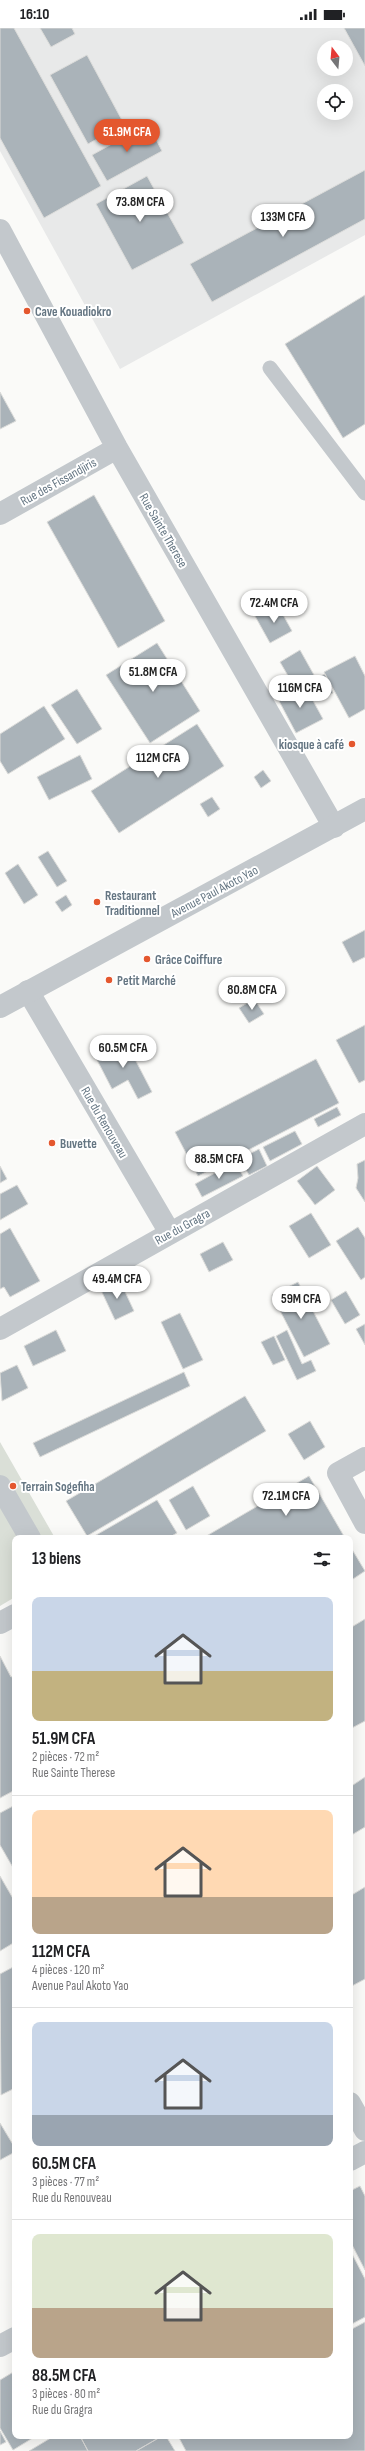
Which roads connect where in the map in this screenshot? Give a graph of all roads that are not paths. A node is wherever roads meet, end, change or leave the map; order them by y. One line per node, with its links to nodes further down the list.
1 (0, 230): 3 (street, Rue Sainte Therese)
2 (270, 368): 4 (lane)
3 (117, 448): 5 (street, Rue des Fissandjiris); 7 (street, Rue Sainte Therese)
4 (365, 493)
5 (0, 514)
6 (365, 809): 7 (street, Avenue Paul Akoto Yao)
7 (334, 826): 8 (street, Avenue Paul Akoto Yao)
8 (28, 991): 9 (street, Avenue Paul Akoto Yao); 11 (street, Rue du Renouveau)
9 (0, 1007)
10 (365, 1124): 11 (street, Rue du Gragra)
11 (170, 1233): 12 (street, Rue du Gragra)
12 (0, 1329)
13 (365, 1458): 15 (street)
14 (0, 1486): 16 (street)
15 (365, 1523)
16 (28, 1535)
17 (12, 1617): 18 (street)
18 (0, 1624)
19 (353, 2108): 20 (street)
20 (365, 2130)
21 (365, 2152): 22 (street)
22 (353, 2158)
23 (12, 2340): 24 (street)
24 (0, 2346)

